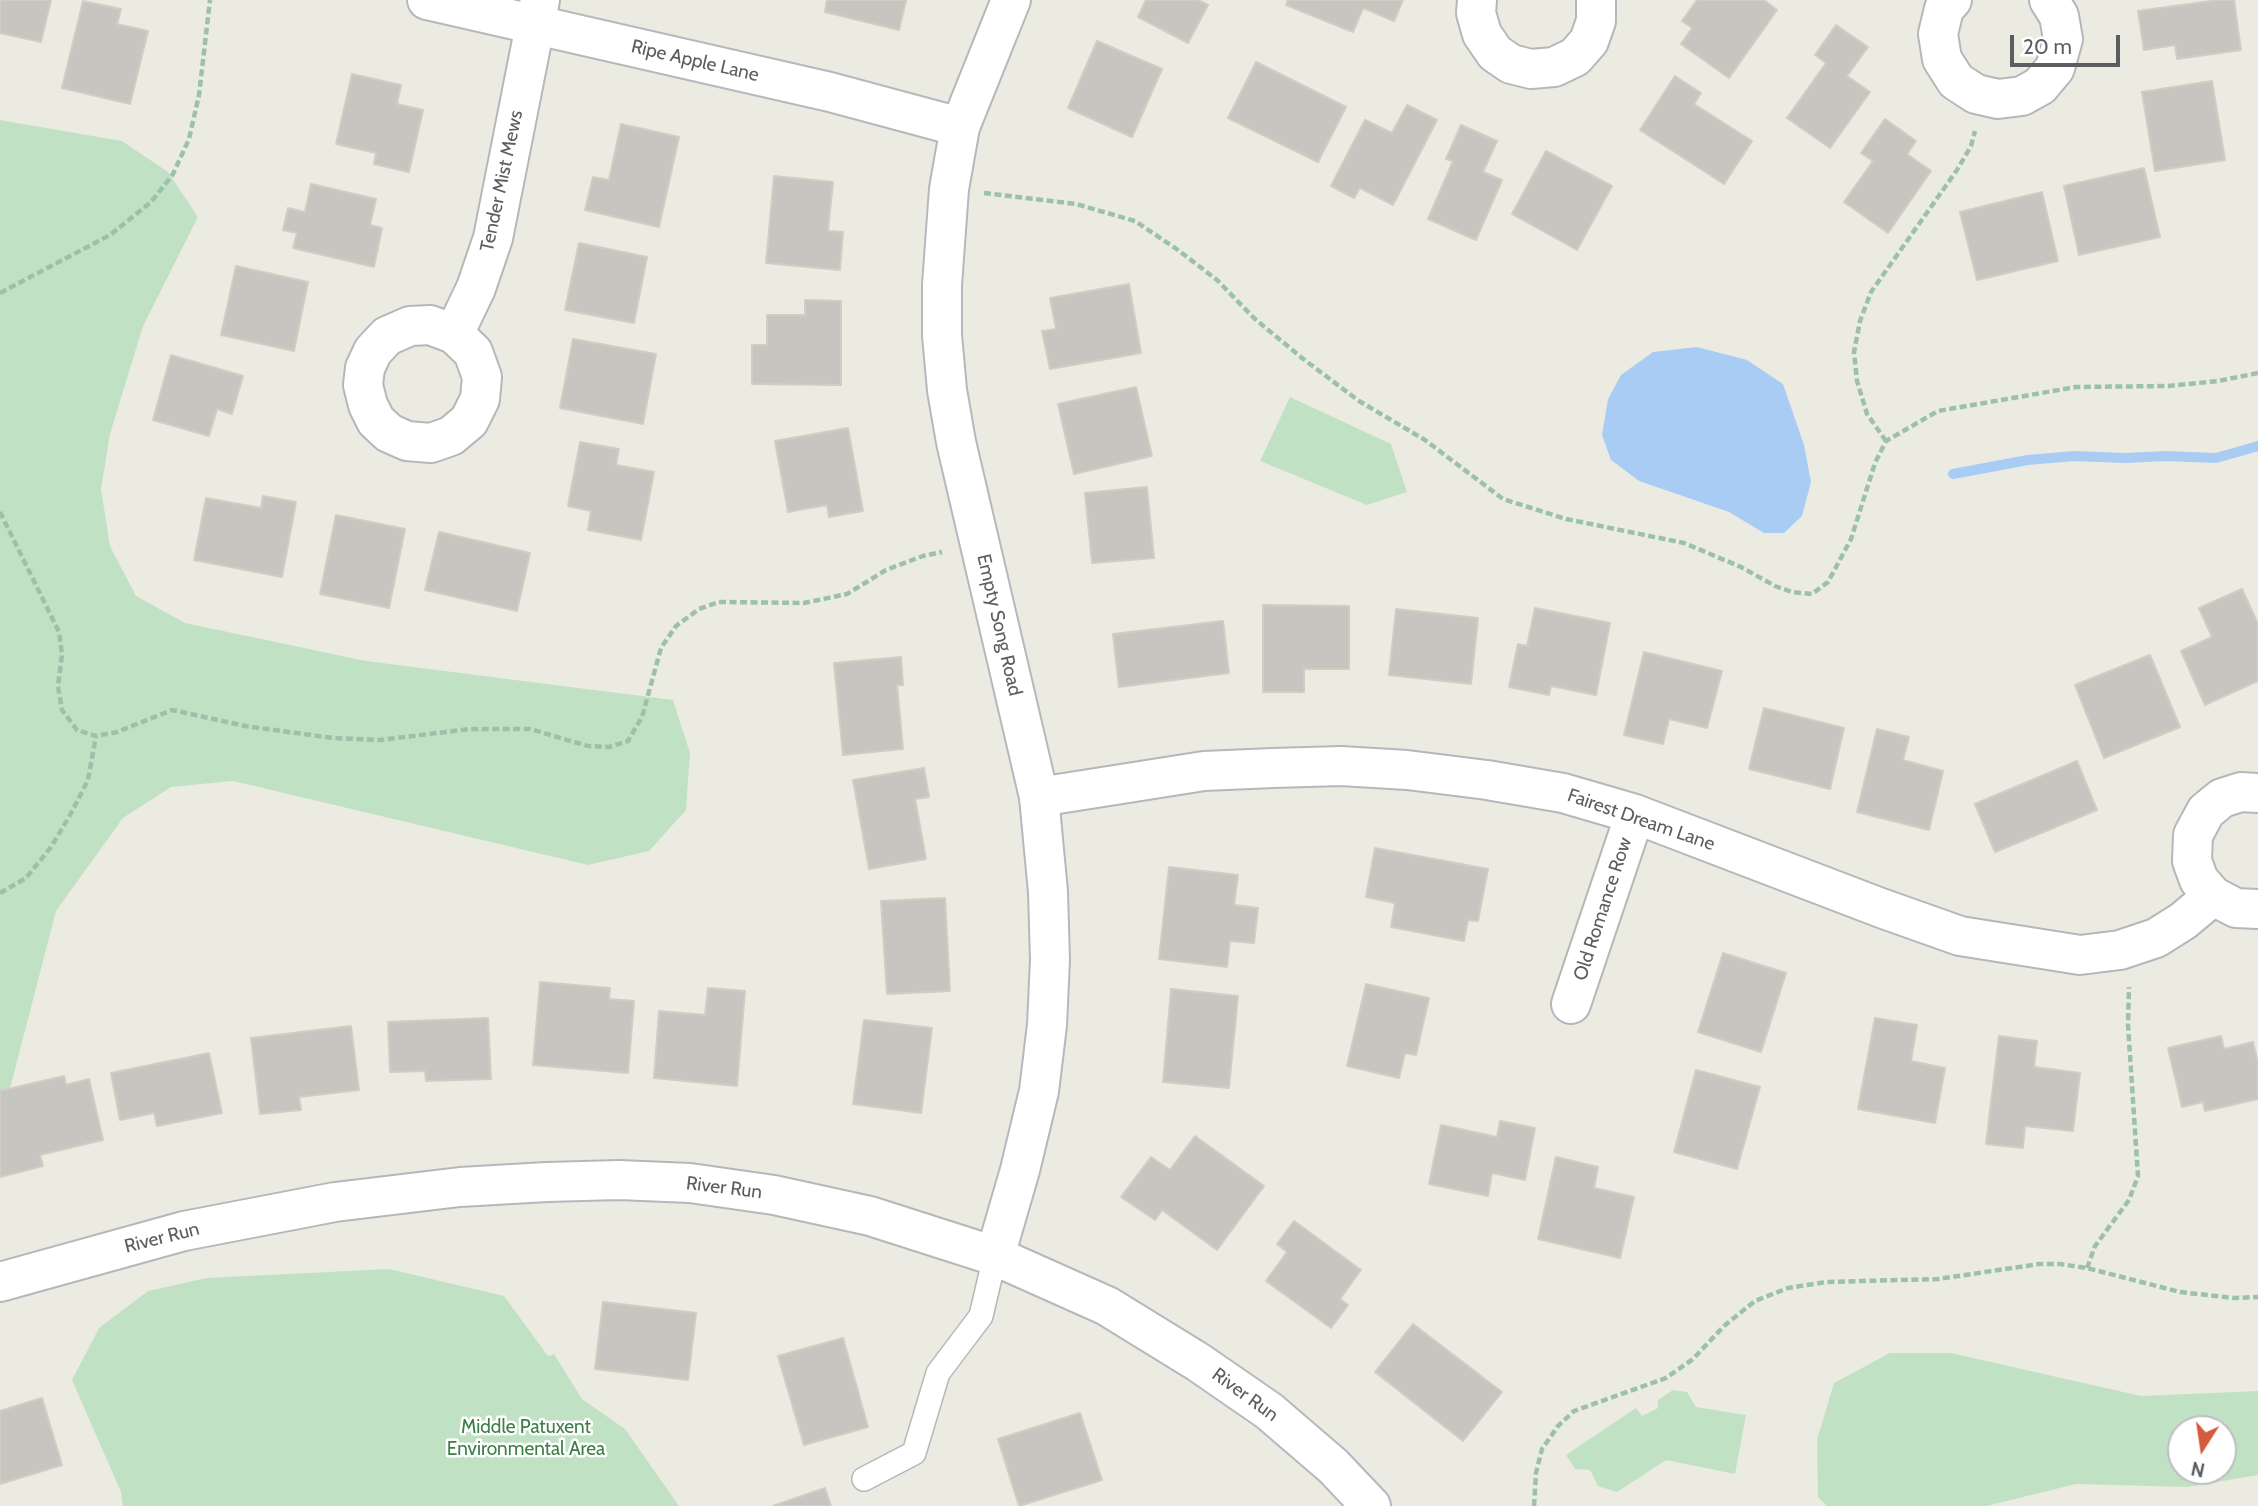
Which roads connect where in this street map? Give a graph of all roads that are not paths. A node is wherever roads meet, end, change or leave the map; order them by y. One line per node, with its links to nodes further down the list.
1 (427, 0): 7 (street, Ripe Apple Lane)
2 (1011, 0): 8 (street, Empty Song Road)
3 (1477, 0): 4 (street)
4 (1596, 0)
5 (1951, 0): 6 (street)
6 (2049, 0)
7 (537, 12): 8 (street, Ripe Apple Lane); 9 (street, Tender Mist Mews)
8 (960, 127): 11 (street, Empty Song Road)
9 (454, 334)
10 (2258, 793): 13 (street)
11 (1039, 797): 12 (street, Fairest Dream Lane); 16 (street, Empty Song Road)
12 (1635, 814): 13 (street, Fairest Dream Lane); 15 (street, Old Romance Row)
13 (2213, 896): 14 (street)
14 (2258, 909)
15 (1572, 1004)
16 (995, 1256): 17 (street, River Run); 18 (lane); 19 (street, River Run)
17 (0, 1282)
18 (864, 1479)
19 (1371, 1506)

